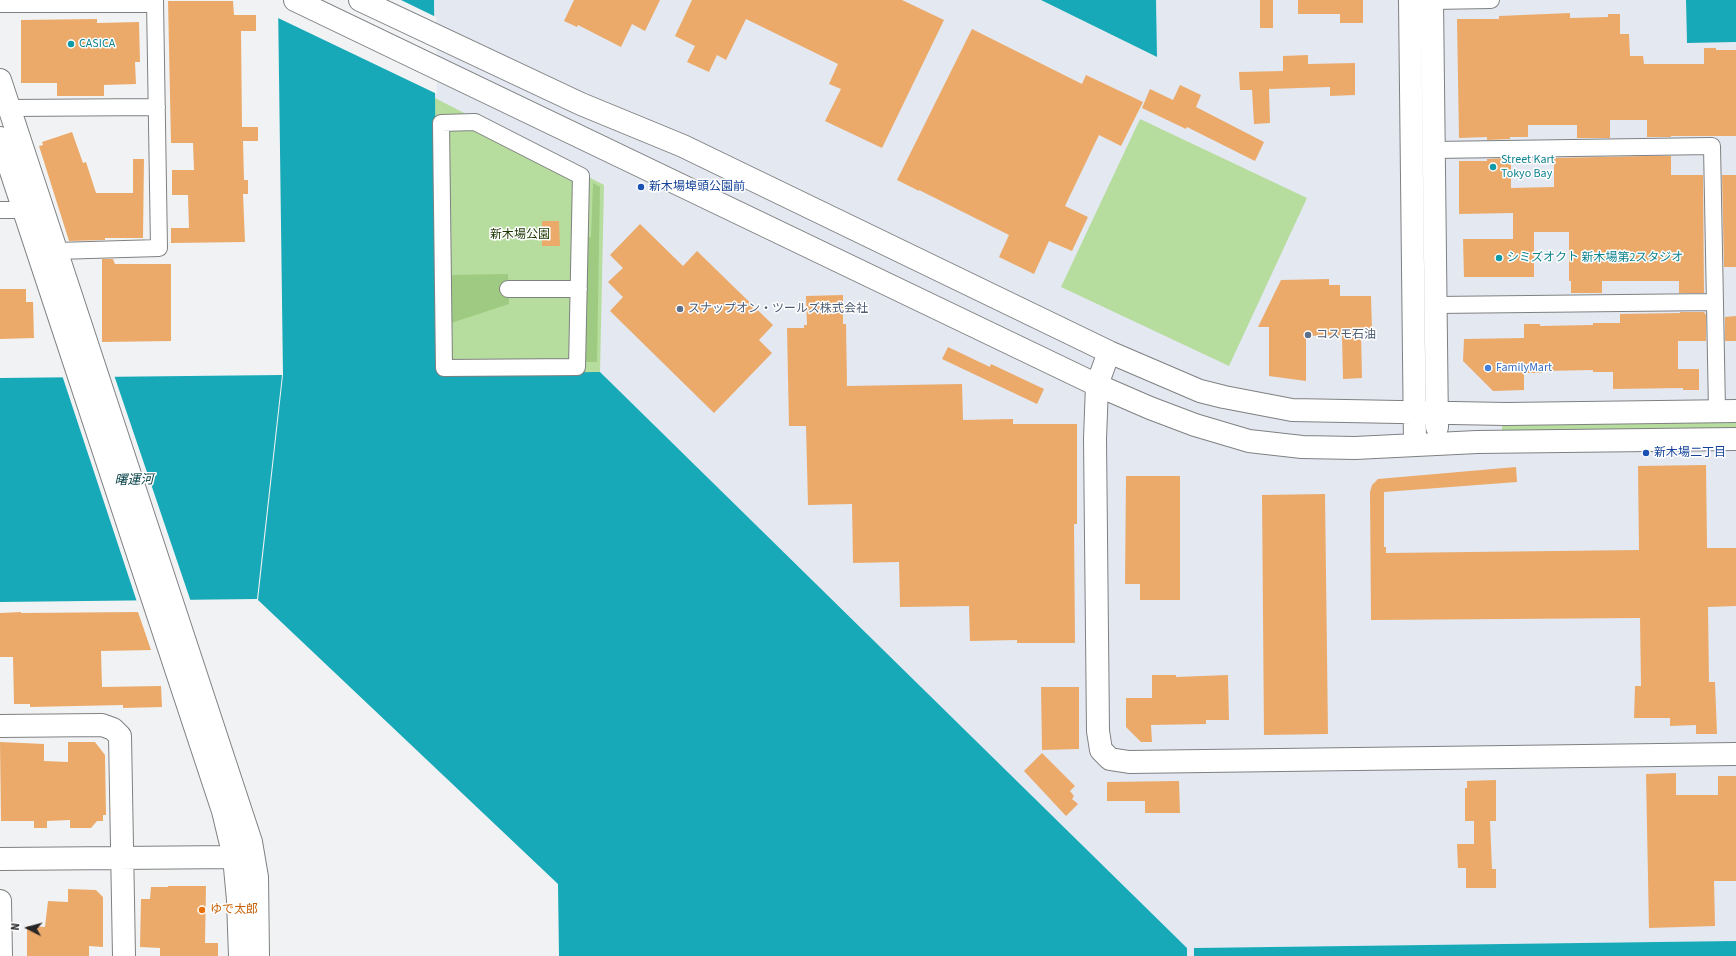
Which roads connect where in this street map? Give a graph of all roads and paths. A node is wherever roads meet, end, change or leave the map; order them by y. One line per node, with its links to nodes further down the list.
1 (296, 0): 22 (street)
2 (360, 0): 21 (street)
3 (1410, 0): 24 (street)
4 (1432, 0): 5 (street); 12 (street)
5 (1491, 0)
6 (155, 2): 7 (street); 9 (street)
7 (0, 4)
8 (0, 80): 10 (street)
9 (157, 107): 10 (street); 15 (street)
10 (9, 108): 15 (street)
11 (0, 138): 14 (street)
12 (1434, 150): 18 (street); 20 (street)
13 (0, 210): 14 (street)
14 (24, 210): 19 (street)
15 (56, 251): 19 (street)
16 (508, 289): 17 (street)
17 (579, 289): 17 (street)
18 (1715, 302): 20 (street); 23 (street)
19 (65, 304): 29 (street)
20 (1436, 305): 25 (street)
21 (1109, 352): 22 (street); 24 (street)
22 (1097, 385): 28 (street); 31 (street)
23 (1727, 411): 25 (street)
24 (1414, 412): 25 (street); 28 (street)
25 (1437, 413): 27 (street)
26 (1736, 439): 27 (street)
27 (1438, 444): 28 (street)
28 (1415, 445)
29 (186, 670): 33 (street); 35 (street)
30 (0, 726): 32 (street)
31 (1736, 754)
32 (123, 857): 33 (street); 34 (street); 38 (street)
33 (234, 857): 35 (street); 39 (street)
34 (0, 859)
35 (255, 864): 40 (street)
36 (0, 901): 37 (street)
37 (1, 956)
38 (124, 956)
39 (240, 956)
40 (258, 956)

